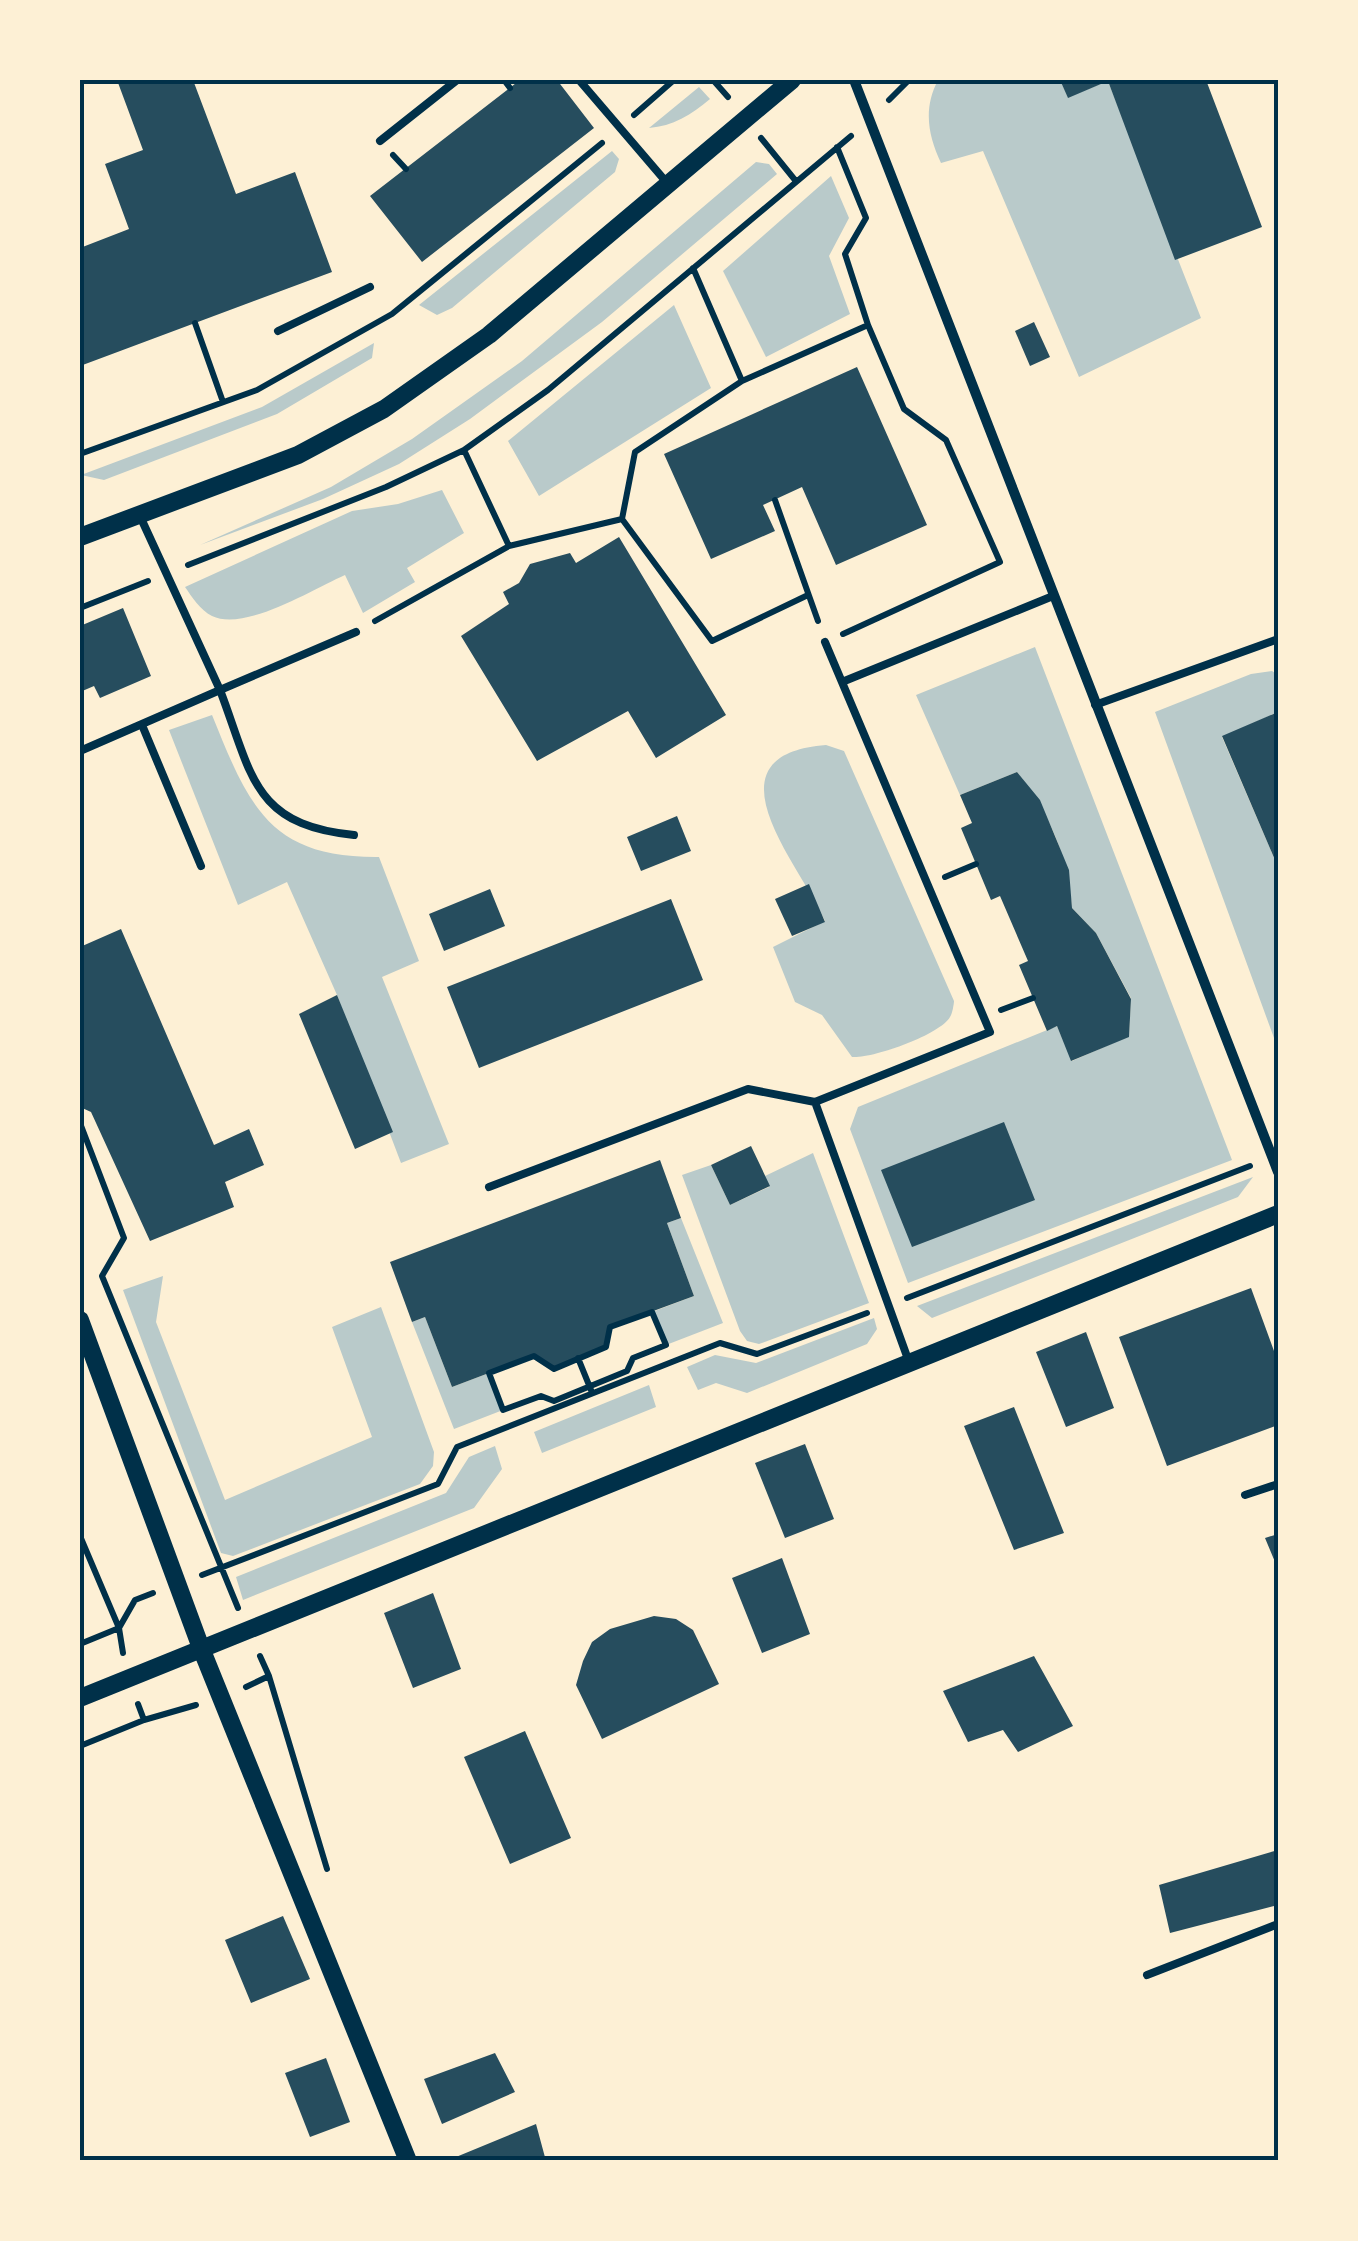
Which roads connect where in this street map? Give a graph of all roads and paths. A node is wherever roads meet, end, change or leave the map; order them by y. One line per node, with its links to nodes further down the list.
1 (456, 80): 9 (lane)
2 (504, 80): 7 (path)
3 (579, 80): 11 (lane)
4 (792, 80): 11 (street)
5 (854, 80): 8 (street)
6 (908, 80): 8 (path)
7 (510, 88)
8 (870, 120): 10 (path); 27 (street)
9 (380, 142)
10 (837, 147): 12 (path); 15 (path)
11 (668, 184): 21 (street)
12 (694, 268): 17 (path); 19 (path)
13 (370, 288): 16 (lane)
14 (195, 323): 18 (path)
15 (868, 325): 17 (path); 31 (path)
16 (278, 331)
17 (742, 381): 22 (path)
18 (223, 402)
19 (464, 450): 24 (path); 25 (path)
20 (775, 500): 26 (path)
21 (140, 514): 23 (street); 25 (lane)
22 (622, 519): 24 (path); 26 (path)
23 (80, 535)
24 (509, 546): 29 (path)
25 (166, 574): 28 (path); 33 (lane)
26 (808, 595): 31 (path)
27 (1053, 596): 32 (lane); 34 (street)
28 (80, 608)
29 (356, 632): 33 (lane)
30 (1278, 639): 34 (lane)
31 (825, 642): 32 (lane)
32 (842, 682): 39 (lane)
33 (220, 690): 35 (lane); 37 (lane)
34 (1095, 705): 41 (street)
35 (142, 724): 36 (lane); 38 (lane)
36 (80, 751)
37 (354, 835)
38 (202, 866)
39 (815, 1102): 43 (lane); 45 (lane)
40 (80, 1123): 49 (path)
41 (1272, 1158): 42 (street); 45 (path)
42 (1278, 1172)
43 (489, 1187)
44 (1278, 1214): 48 (street)
45 (888, 1304): 48 (lane); 49 (path)
46 (80, 1320): 54 (street)
47 (578, 1358): 49 (path); 49 (path); 49 (path)
48 (909, 1362): 54 (street)
49 (591, 1390)
50 (1278, 1484): 51 (lane)
51 (1246, 1495)
52 (80, 1536): 53 (path)
53 (80, 1644)
54 (201, 1648): 56 (street); 62 (street)
55 (269, 1676): 59 (path)
56 (80, 1698)
57 (144, 1720): 58 (path)
58 (80, 1746)
59 (327, 1869)
60 (1278, 1924): 61 (lane)
61 (1147, 1975)
62 (408, 2161)

